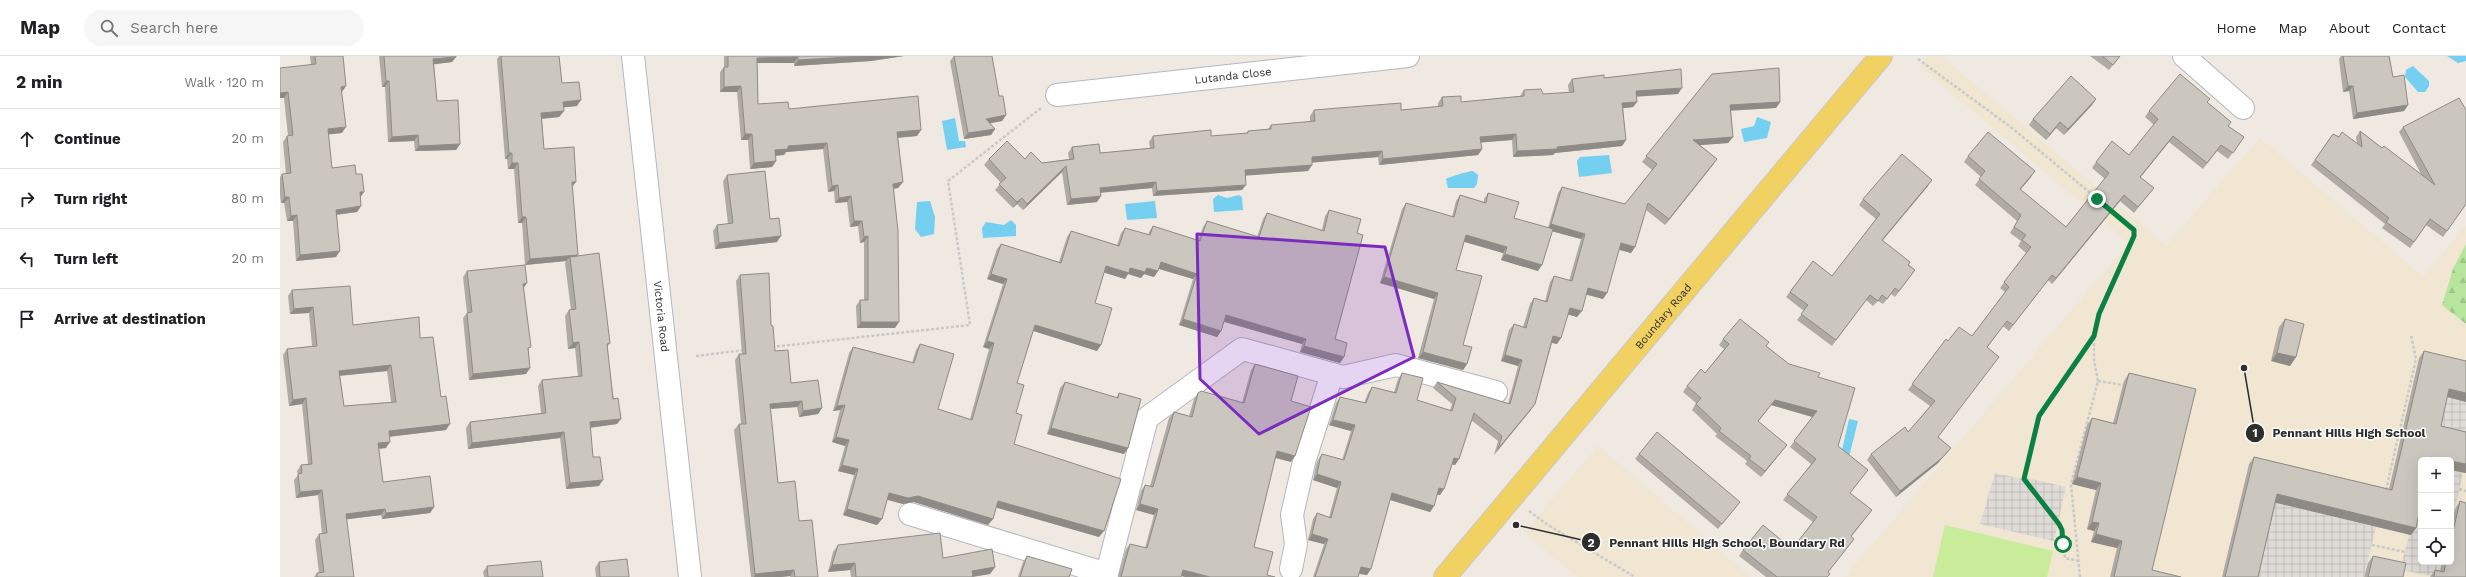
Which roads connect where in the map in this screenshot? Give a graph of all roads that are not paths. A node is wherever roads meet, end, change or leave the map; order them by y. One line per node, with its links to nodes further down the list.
1 (633, 56): 12 (street, Victoria Road)
2 (1408, 56): 5 (street, Lutanda Close)
3 (2184, 56): 6 (street)
4 (1873, 59): 13 (main road, Boundary Road)
5 (1057, 96)
6 (2243, 108)
7 (1332, 374): 8 (street); 10 (street); 11 (street)
8 (1496, 392)
9 (910, 514): 11 (street)
10 (1291, 569)
11 (1106, 575)
12 (690, 577)
13 (1445, 577)

